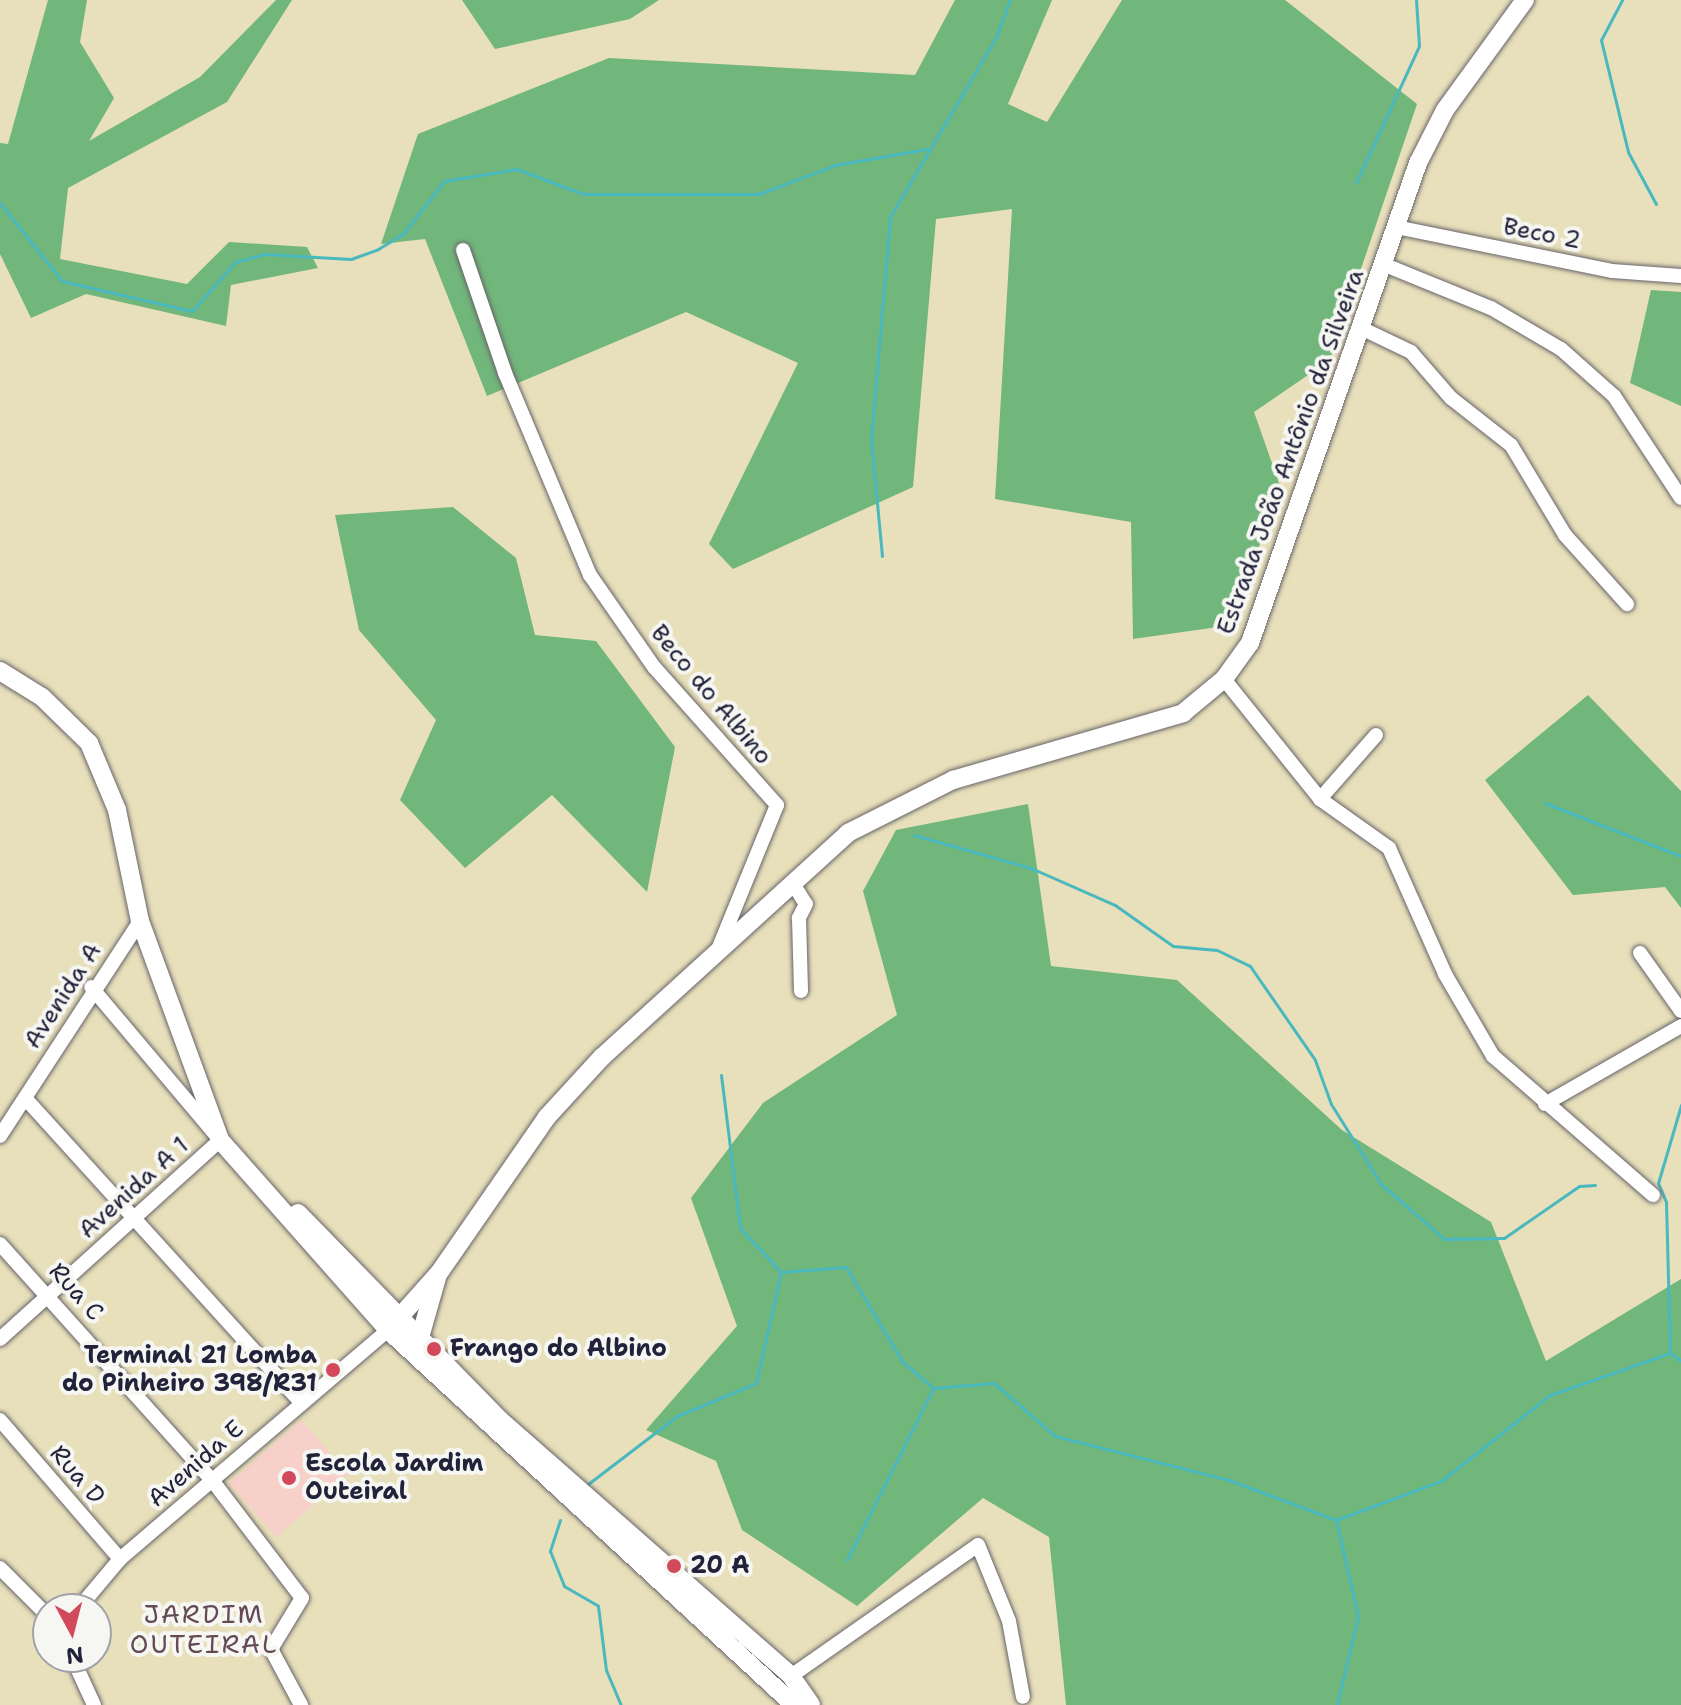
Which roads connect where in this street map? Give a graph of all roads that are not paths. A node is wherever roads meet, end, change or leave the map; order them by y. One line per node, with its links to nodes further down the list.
1 (1525, 0): 3 (main road, Estrada João Antônio da Silveira)
2 (1536, 0): 3 (main road, Estrada João Antônio da Silveira)
3 (1479, 60): 4 (main road, Estrada João Antônio da Silveira)
4 (1396, 227): 6 (main road, Estrada João Antônio da Silveira); 7 (street, Beco 2)
5 (463, 250): 17 (street, Beco do Albino)
6 (1385, 265): 8 (main road, Estrada João Antônio da Silveira); 9 (street)
7 (1681, 276)
8 (1363, 329): 10 (street); 12 (main road, Estrada João Antônio da Silveira)
9 (1681, 498)
10 (1627, 604)
11 (0, 671): 16 (main road)
12 (1224, 679): 14 (street); 15 (main road, Estrada João Antônio da Silveira)
13 (1376, 735): 14 (street)
14 (1320, 799): 24 (street)
15 (792, 882): 17 (main road, Estrada João Antônio da Silveira); 20 (street)
16 (140, 921): 19 (street, Avenida A); 26 (main road)
17 (719, 947): 30 (main road, Estrada João Antônio da Silveira)
18 (1640, 953): 21 (street)
19 (91, 987): 23 (street, Avenida A); 26 (street, Avenida A 1)
20 (801, 991)
21 (1681, 1011)
22 (1681, 1026): 24 (street)
23 (25, 1098): 25 (street, Avenida A); 28 (street)
24 (1545, 1104): 27 (street)
25 (0, 1136)
26 (220, 1140): 28 (street, Avenida A 1); 32 (main road)
27 (1653, 1195)
28 (135, 1217): 31 (street, Avenida A 1); 35 (street)
29 (0, 1244): 31 (street, Rua C)
30 (439, 1273): 32 (main road, Estrada João Antônio da Silveira); 34 (main road, Estrada João Antônio da Silveira)
31 (49, 1293): 33 (street, Avenida A 1); 37 (street, Rua C)
32 (394, 1324): 34 (main road); 35 (street, Avenida E); 47 (main road)
33 (0, 1339)
34 (419, 1341): 43 (main road)
35 (301, 1402): 37 (street, Avenida E)
36 (0, 1420): 38 (street, Rua D)
37 (212, 1480): 38 (street, Avenida E); 46 (street, Rua C)
38 (120, 1559): 40 (street, Avenida E)
39 (0, 1568): 41 (street)
40 (91, 1593)
41 (32, 1600)
42 (79, 1673): 45 (street)
43 (791, 1676): 44 (street); 48 (main road)
44 (1023, 1697)
45 (94, 1705)
46 (301, 1705)
47 (794, 1705)
48 (811, 1705)

